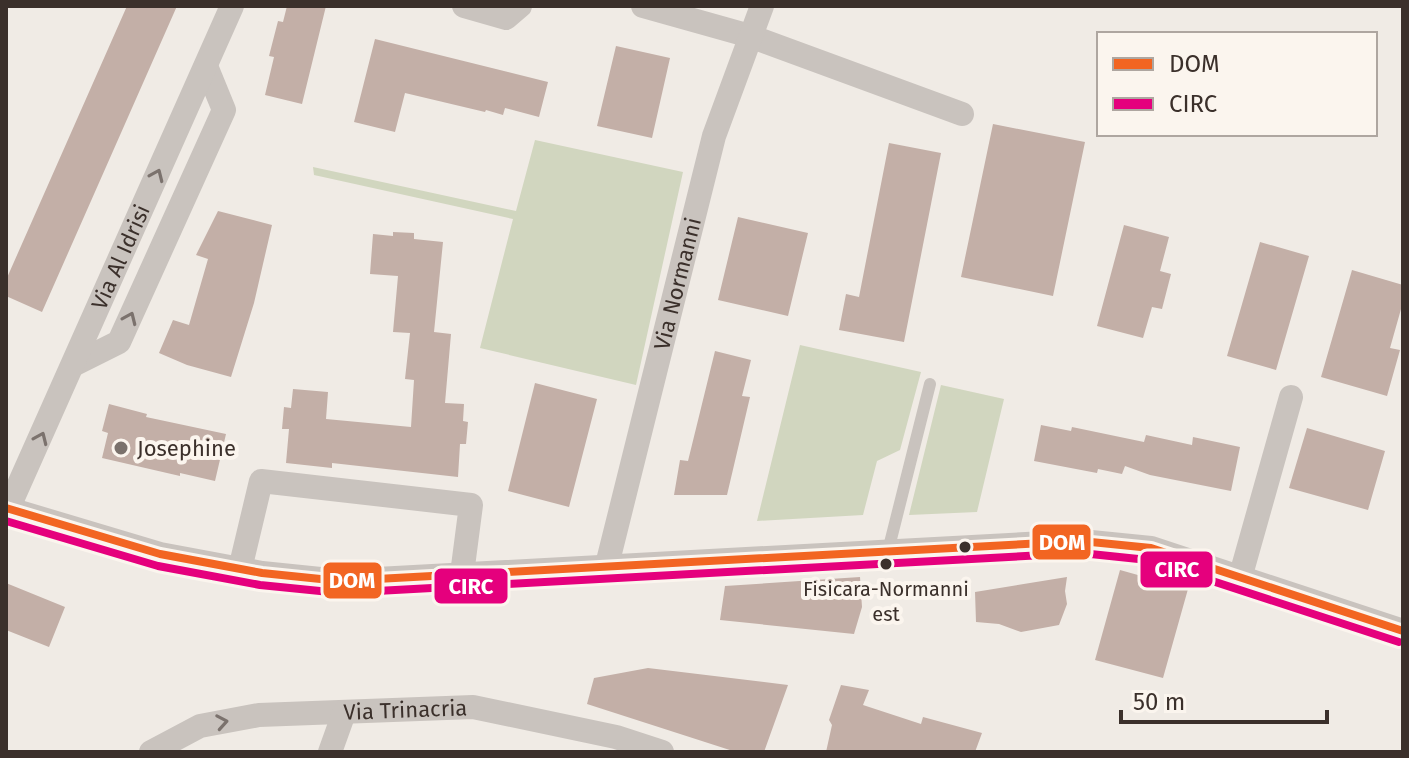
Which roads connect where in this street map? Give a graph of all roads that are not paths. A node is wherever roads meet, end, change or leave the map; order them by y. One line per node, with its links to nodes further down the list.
1 (232, 6): 7 (street, Via Al Idrisi)
2 (464, 6): 3 (street)
3 (520, 6)
4 (643, 6): 6 (street)
5 (762, 6): 6 (street, Via Normanni)
6 (750, 36): 8 (street); 14 (street, Via Normanni)
7 (206, 66): 9 (street, Via Al Idrisi, one-way to 7); 9 (street, one-way to 7)
8 (962, 114)
9 (73, 365): 12 (street, Via Al Idrisi, one-way to 9)
10 (930, 384): 13 (lane)
11 (1291, 397): 17 (street)
12 (7, 508): 15 (street)
13 (888, 551): 14 (street); 17 (street)
14 (607, 565): 16 (street)
15 (240, 569): 16 (street); 16 (street)
16 (462, 574)
17 (1240, 578): 18 (street)
18 (1403, 631)
19 (344, 713): 20 (street, Via Trinacria); 21 (street, Via Trinacria, one-way to 19); 22 (street)
20 (614, 744): 23 (street, Via Trinacria)
21 (151, 752)
22 (330, 752)
23 (662, 752)

